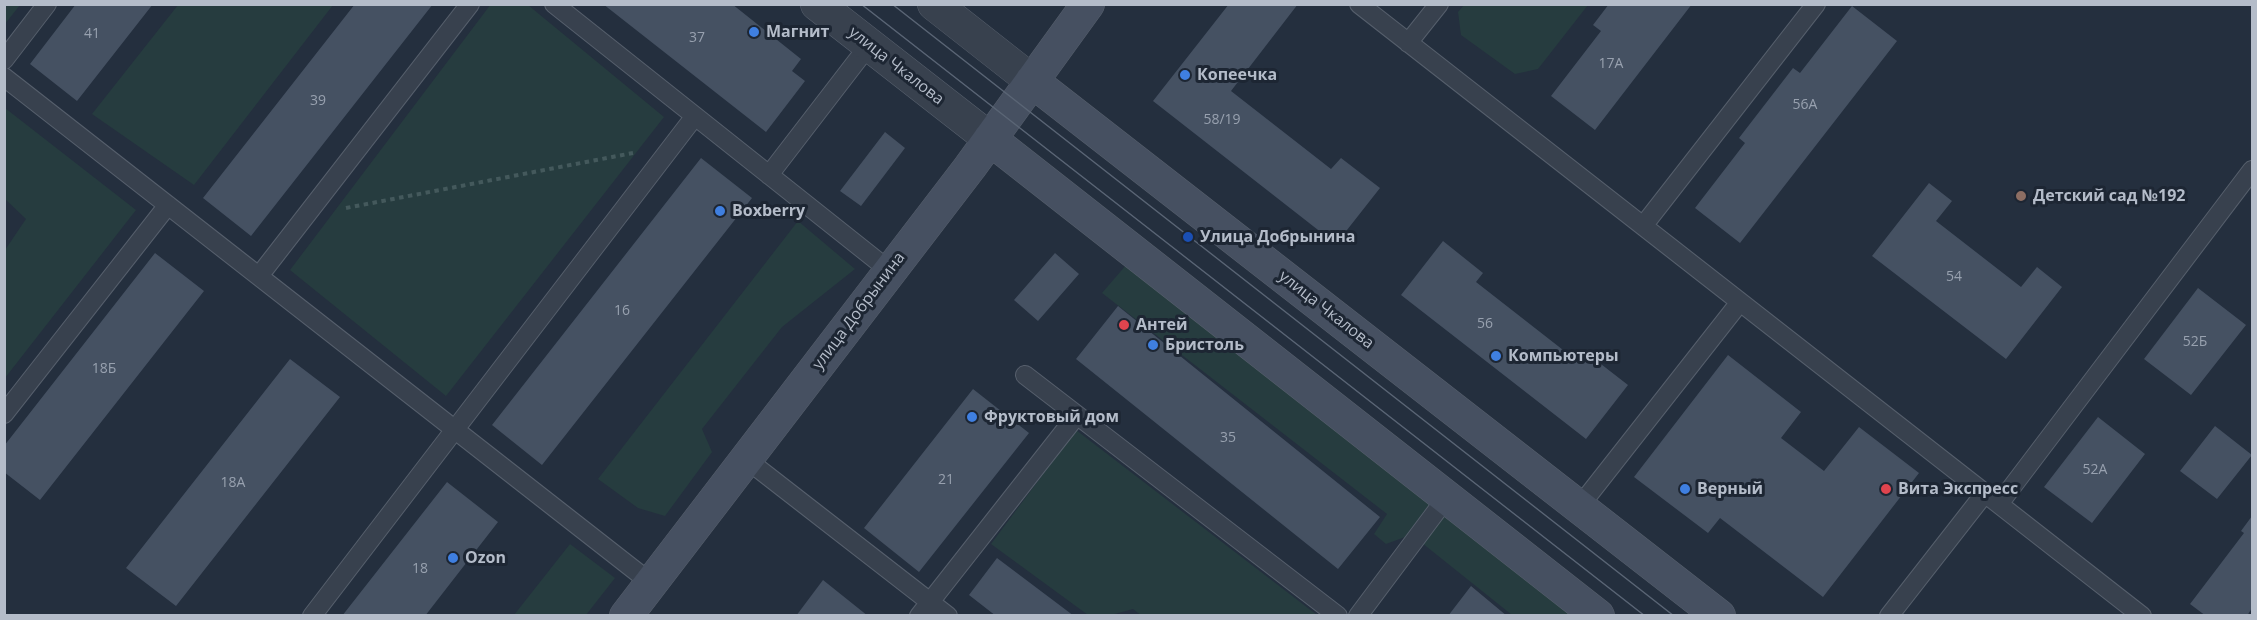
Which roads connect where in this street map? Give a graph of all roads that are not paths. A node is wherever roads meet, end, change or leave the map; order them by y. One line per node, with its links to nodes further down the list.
1 (47, 4): 12 (lane)
2 (470, 4): 22 (lane)
3 (554, 4): 15 (lane)
4 (817, 4): 11 (street, улица Чкалова)
5 (934, 4): 14 (street, улица Чкалова)
6 (1088, 4): 14 (main road, улица Добрынина)
7 (1359, 4): 10 (lane)
8 (1439, 4): 10 (lane)
9 (1816, 4): 20 (lane)
10 (1408, 43): 20 (lane)
11 (869, 45): 16 (street, улица Чкалова); 18 (lane)
12 (4, 60)
13 (4, 77): 19 (lane)
14 (1032, 81): 16 (main road, улица Добрынина); 31 (main road, улица Чкалова)
15 (695, 116): 18 (lane); 27 (lane)
16 (990, 139): 21 (main road, улица Добрынина); 29 (main road, улица Чкалова)
17 (2253, 170): 30 (lane)
18 (769, 175): 21 (lane)
19 (168, 205): 22 (lane); 25 (lane)
20 (1643, 226): 23 (lane)
21 (890, 271): 28 (main road, улица Добрынина)
22 (259, 276): 27 (lane)
23 (1740, 302): 30 (lane); 31 (lane)
24 (1025, 375): 26 (lane)
25 (4, 414)
26 (1077, 414): 33 (lane); 37 (lane)
27 (454, 429): 32 (lane); 34 (lane)
28 (746, 459): 32 (main road, улица Добрынина); 33 (lane)
29 (1447, 497): 38 (lane); 39 (main road, улица Чкалова)
30 (1992, 498): 41 (lane); 42 (lane)
31 (1579, 507): 40 (main road, улица Чкалова)
32 (651, 583): 35 (main road, улица Добрынина)
33 (925, 609): 36 (lane)
34 (312, 615)
35 (626, 615)
36 (948, 615)
37 (1338, 615)
38 (1358, 615)
39 (1598, 615)
40 (1719, 615)
41 (1889, 615)
42 (2142, 615)

